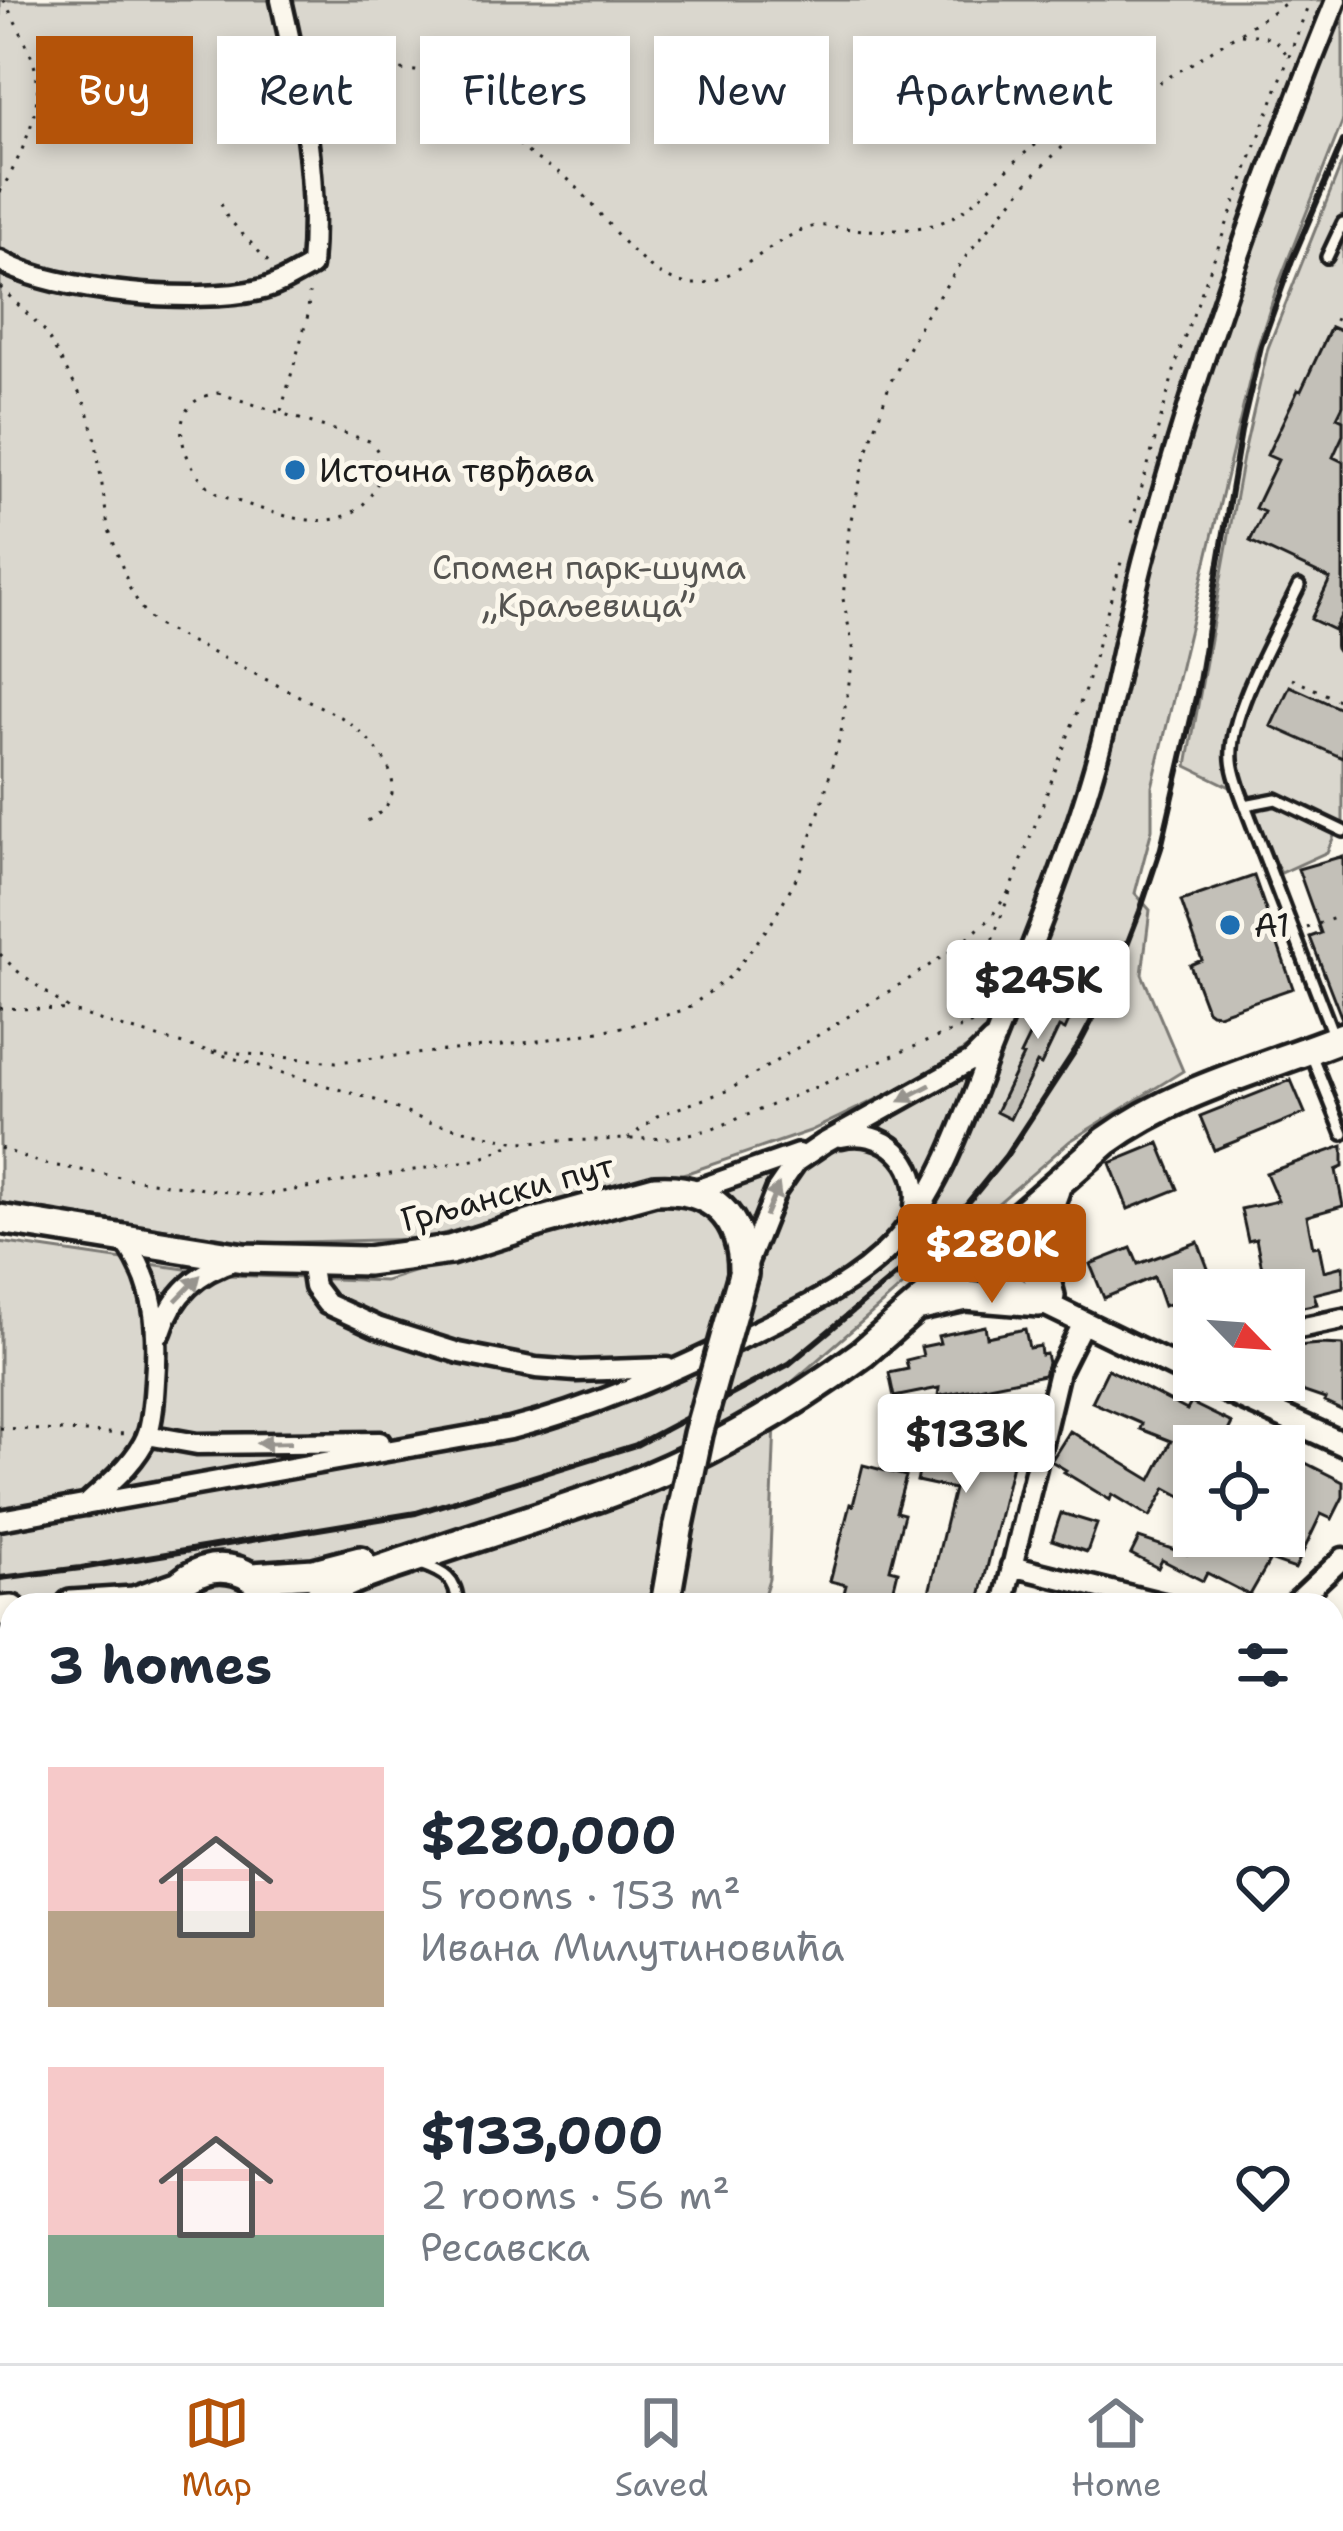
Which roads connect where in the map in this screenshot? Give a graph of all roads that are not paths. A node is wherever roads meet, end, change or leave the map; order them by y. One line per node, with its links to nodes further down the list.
1 (281, 0): 5 (street)
2 (1336, 0): 11 (street)
3 (1343, 223): 4 (lane)
4 (1327, 257)
5 (0, 261)
6 (1299, 586): 9 (lane)
7 (1343, 632): 8 (lane)
8 (1343, 646)
9 (1245, 805): 10 (lane); 12 (lane)
10 (1343, 831)
11 (998, 1033): 14 (street, one-way to 14); 17 (street)
12 (1329, 1042): 13 (lane); 15 (main road)
13 (1343, 1134)
14 (824, 1143): 16 (street); 17 (street); 23 (street, one-way to 14)
15 (1058, 1183): 20 (main road); 24 (main road)
16 (690, 1192): 22 (main road, Грљански пут); 23 (main road)
17 (913, 1217): 31 (street)
18 (0, 1219): 19 (main road, Грљански пут)
19 (124, 1240): 21 (main road, Грљански пут); 29 (street)
20 (988, 1245): 24 (street); 25 (main road)
21 (242, 1258): 22 (main road, Грљански пут); 29 (street, one-way to 21)
22 (310, 1261): 31 (street)
23 (743, 1274): 47 (main road, bridge)
24 (1049, 1302): 25 (main road); 27 (street)
25 (917, 1307): 38 (main road)
26 (1343, 1319): 28 (street)
27 (1083, 1323): 30 (street); 41 (street)
28 (1305, 1327)
29 (158, 1342): 33 (street)
30 (1173, 1367)
31 (678, 1368): 34 (street)
32 (1249, 1401): 35 (street)
33 (147, 1435): 34 (street, one-way to 33); 36 (street)
34 (433, 1441): 36 (street)
35 (1343, 1444)
36 (86, 1505): 37 (street)
37 (0, 1520)
38 (511, 1525): 40 (main road); 42 (main road)
39 (1343, 1558): 50 (street)
40 (410, 1559): 45 (main road); 46 (lane)
41 (1011, 1566): 48 (street); 49 (street)
42 (252, 1577): 43 (main road); 44 (main road)
43 (172, 1593)
44 (267, 1593)
45 (328, 1593)
46 (456, 1593)
47 (667, 1593)
48 (1005, 1593)
49 (1120, 1593)
50 (1306, 1593)

